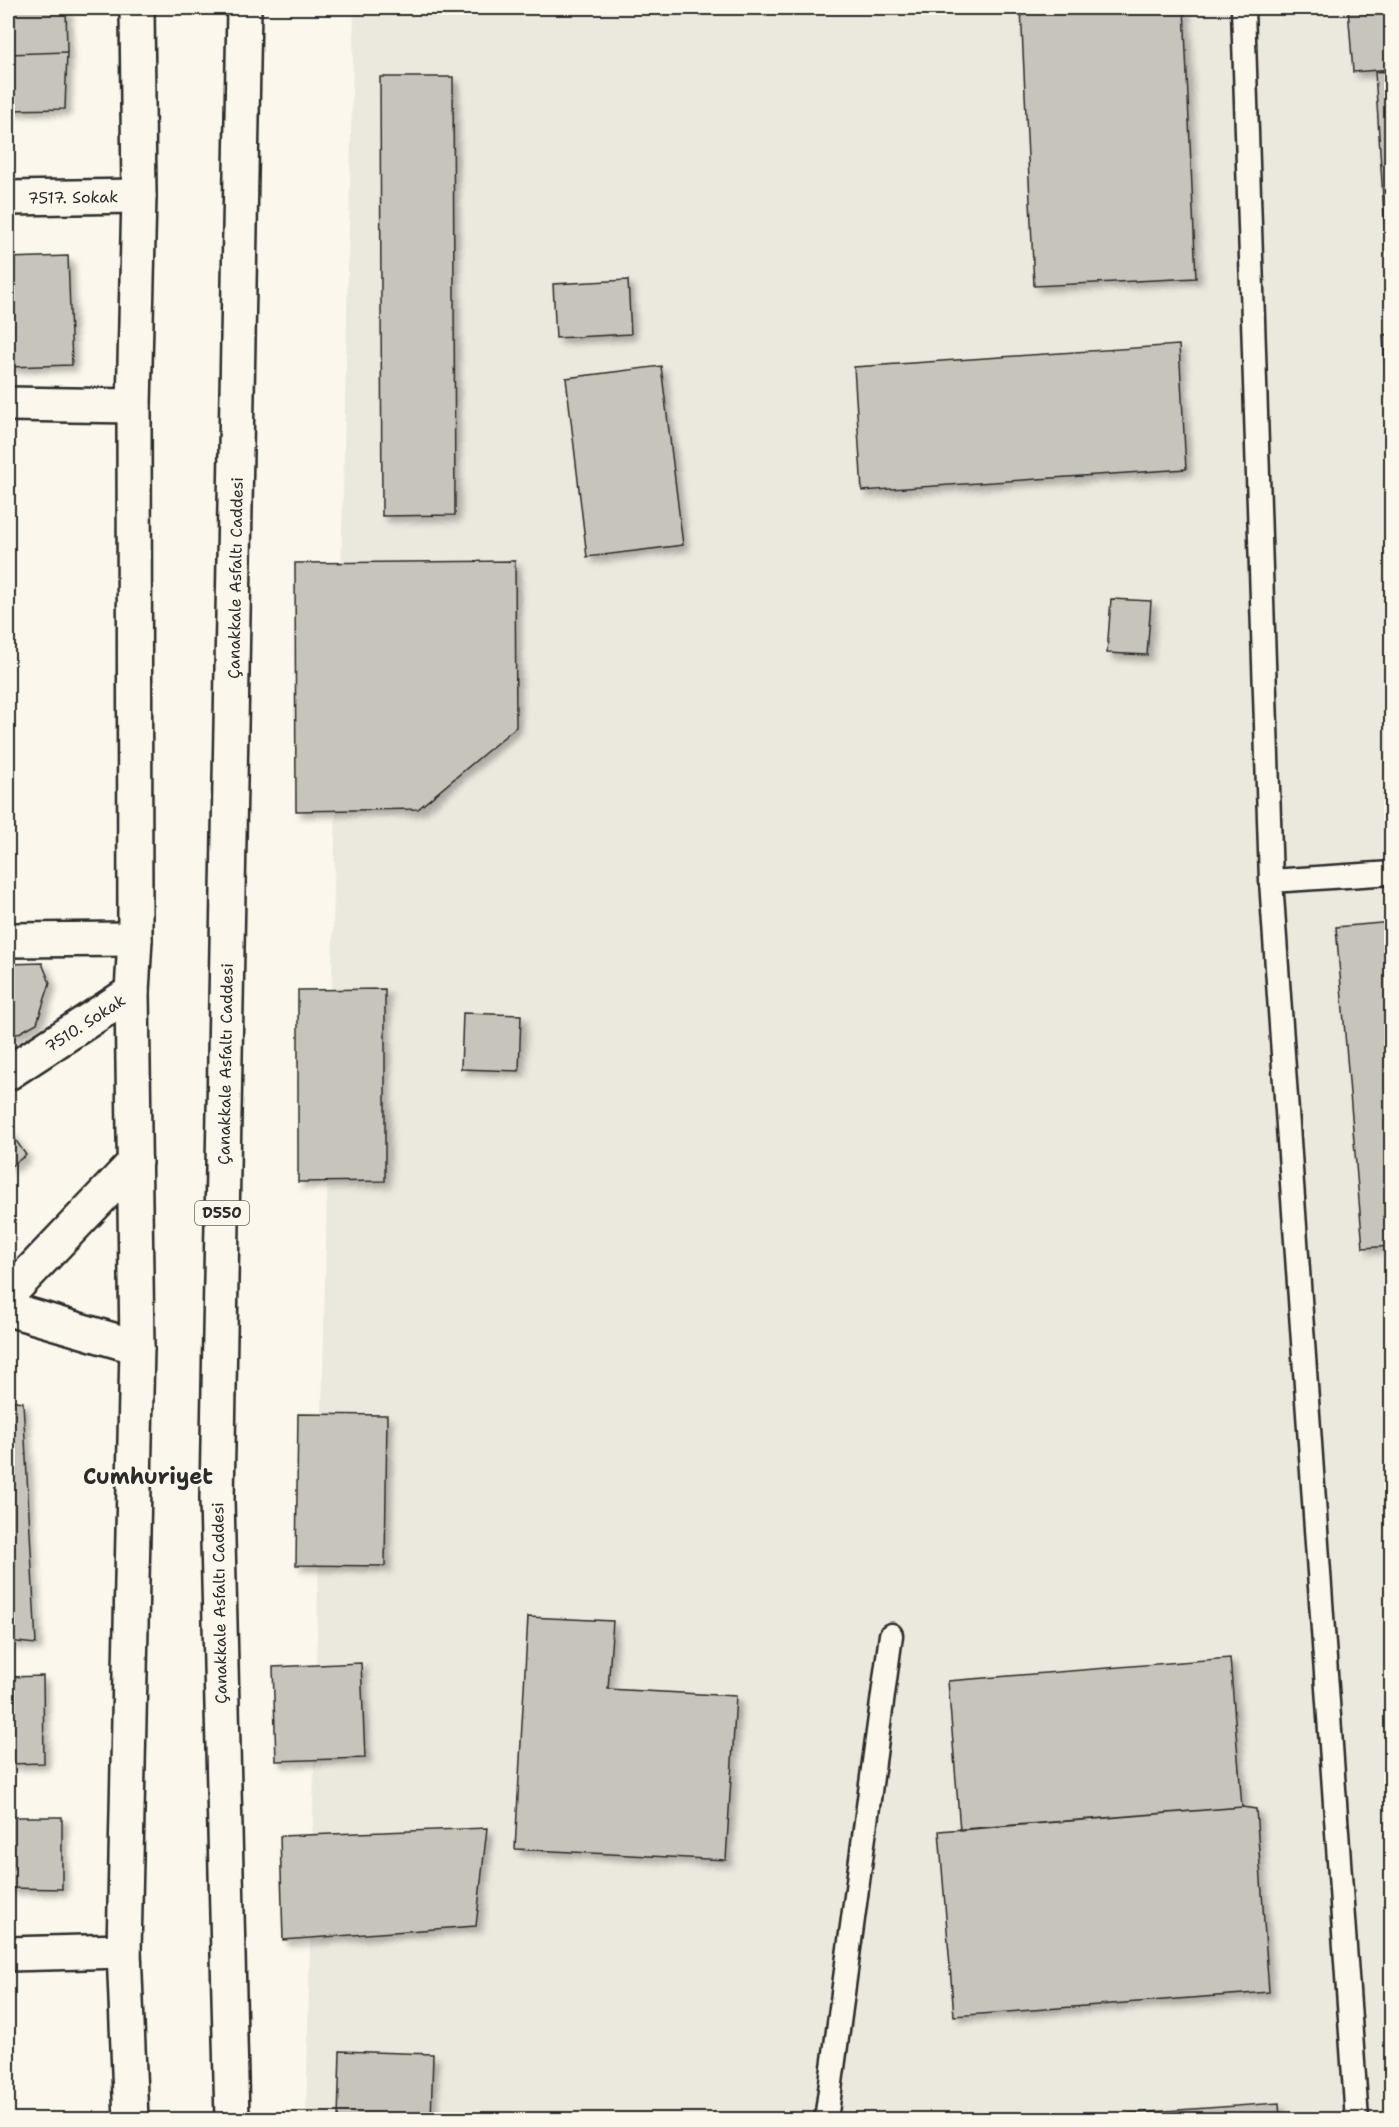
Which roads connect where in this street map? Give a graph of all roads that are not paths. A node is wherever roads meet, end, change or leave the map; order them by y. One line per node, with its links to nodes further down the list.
1 (137, 8): 4 (main road)
2 (244, 8): 22 (main road, Çanakkale Asfaltı Caddesi / D550)
3 (1243, 8): 9 (lane)
4 (139, 196): 5 (main road, 7517. Sokak); 7 (main road)
5 (8, 198)
6 (8, 404): 7 (main road)
7 (134, 406): 10 (main road)
8 (1392, 873): 9 (lane)
9 (1271, 881): 24 (lane)
10 (135, 939): 11 (main road); 12 (main road)
11 (8, 940)
12 (132, 992): 13 (main road, 7510. Sokak); 14 (main road)
13 (8, 1073)
14 (135, 1162): 15 (main road); 17 (main road)
15 (8, 1295)
16 (8, 1309): 17 (main road)
17 (137, 1347): 19 (main road)
18 (891, 1635): 23 (lane)
19 (124, 1951): 20 (main road); 21 (main road)
20 (8, 1954)
21 (130, 2120)
22 (232, 2120)
23 (826, 2120)
24 (1357, 2120)

